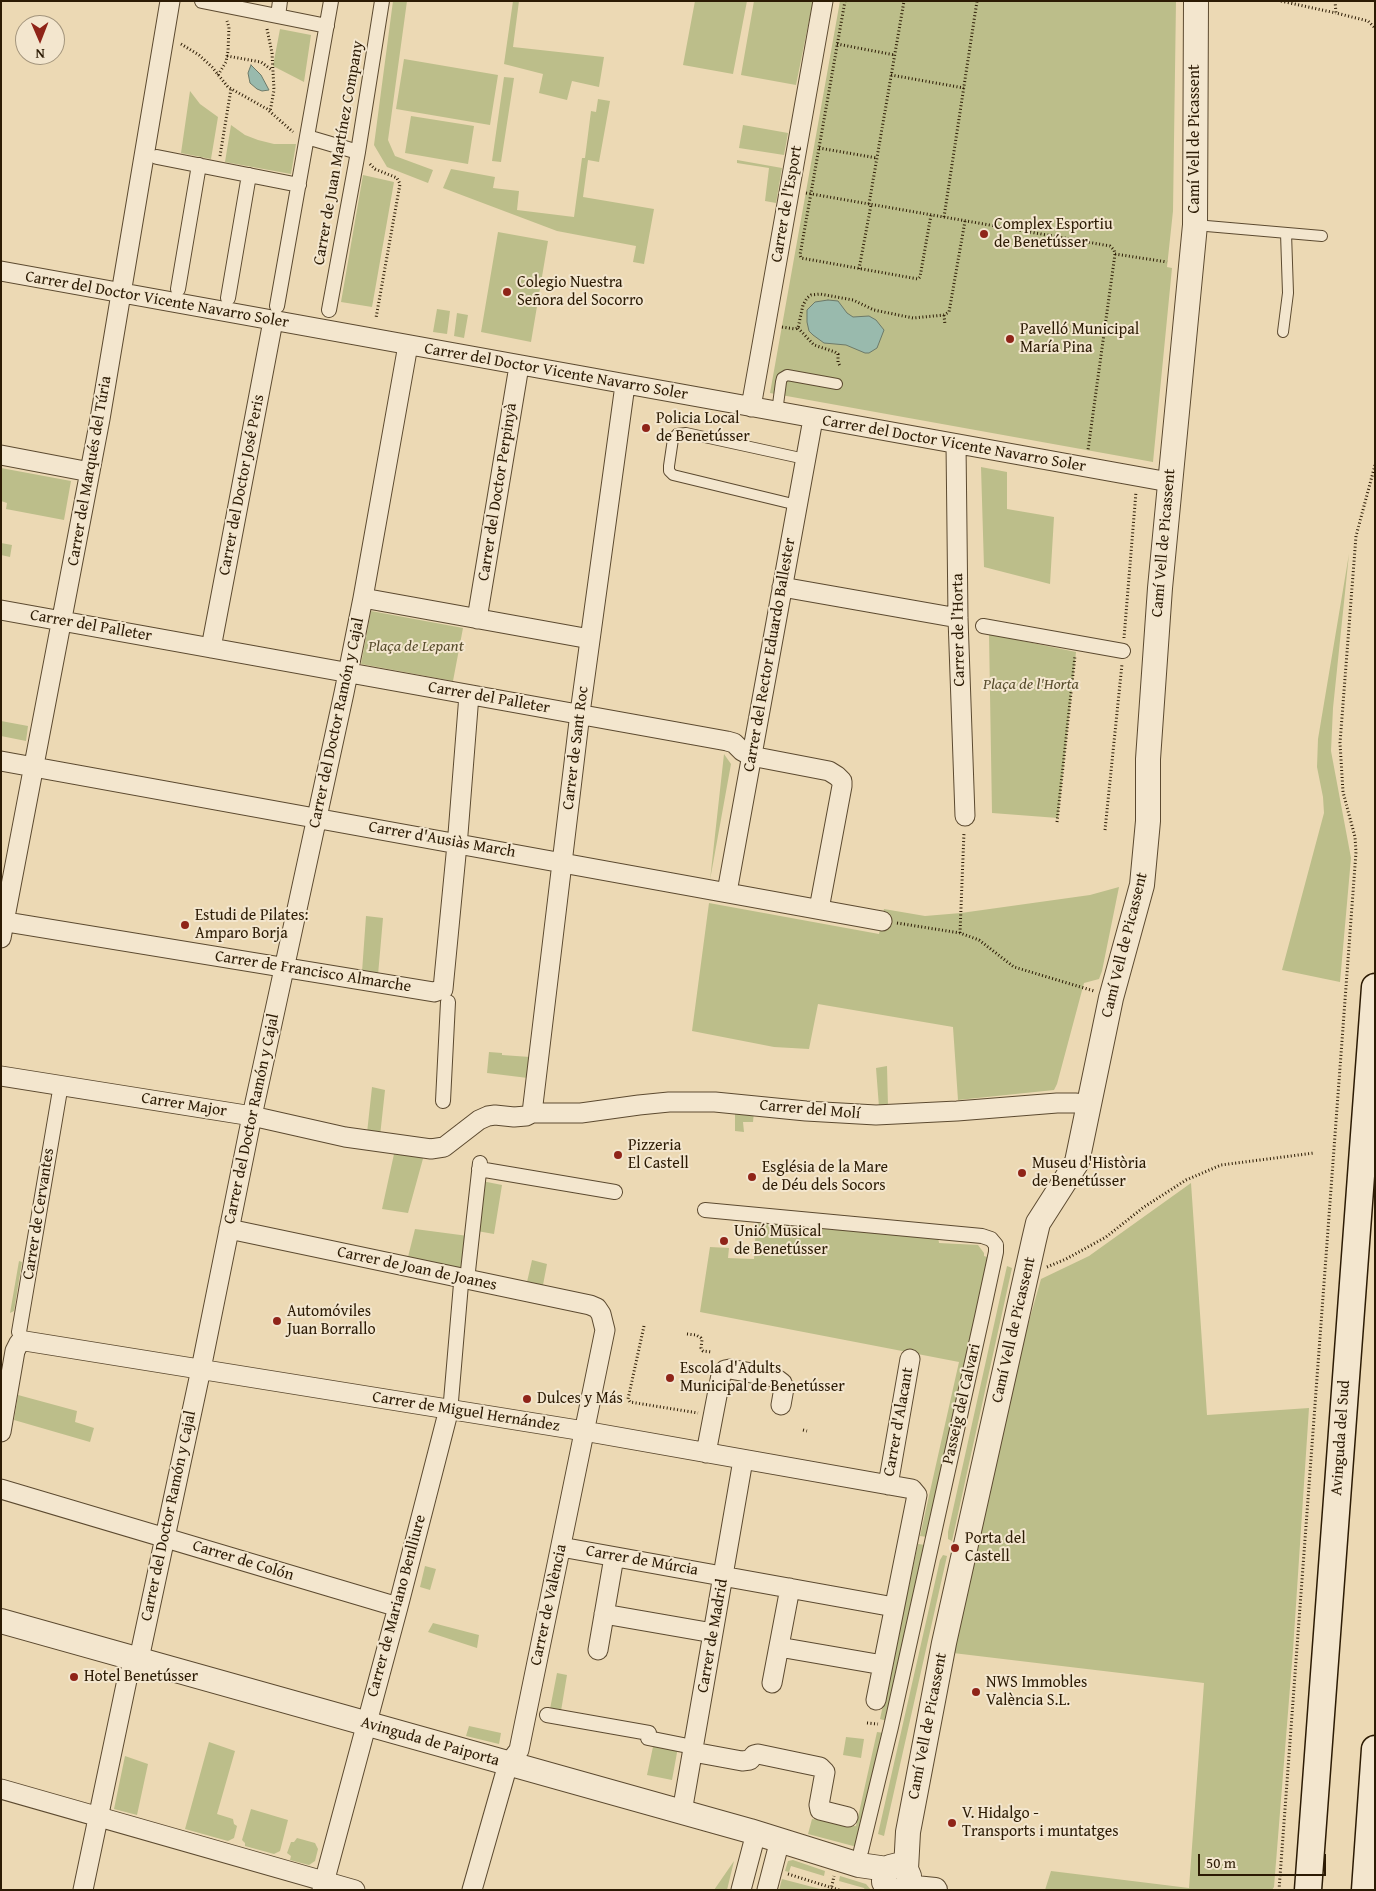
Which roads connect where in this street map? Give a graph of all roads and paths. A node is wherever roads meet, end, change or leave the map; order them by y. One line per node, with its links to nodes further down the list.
1 (170, 1): 52 (street, Carrer del Marqués del Túria)
2 (202, 1): 13 (street)
3 (280, 1): 16 (street)
4 (331, 1): 17 (street)
5 (382, 1): 31 (street, Carrer de Juan Martínez Company)
6 (823, 1): 67 (street, Carrer de l'Esport)
7 (845, 1): 20 (path)
8 (904, 1): 21 (path)
9 (977, 1): 26 (path)
10 (1196, 1): 44 (street, Camí Vell de Picassent)
11 (1281, 1): 15 (path)
12 (1335, 1): 15 (path)
13 (225, 8): 14 (street); 22 (path)
14 (246, 10): 16 (street); 23 (path)
15 (1336, 13): 18 (path)
16 (278, 16): 17 (street)
17 (327, 26): 29 (street)
18 (1375, 28)
19 (181, 44): 24 (path)
20 (837, 44): 21 (path); 30 (path)
21 (895, 55): 25 (path)
22 (227, 56): 23 (path); 24 (path)
23 (273, 70): 28 (path)
24 (218, 75): 27 (path)
25 (891, 75): 26 (path); 33 (path)
26 (964, 88): 42 (path)
27 (231, 89): 28 (path); 35 (path)
28 (270, 112): 29 (path)
29 (307, 137): 31 (street); 37 (street)
30 (819, 148): 33 (path); 39 (path)
31 (358, 152): 54 (street, Carrer de Juan Martínez Company); 57 (path)
32 (157, 157): 34 (street)
33 (877, 158): 40 (path)
34 (199, 165): 35 (street); 51 (street)
35 (218, 169): 36 (street)
36 (249, 175): 37 (street); 53 (street)
37 (299, 185): 55 (street)
38 (806, 193): 39 (path)
39 (810, 194): 40 (path); 49 (path)
40 (870, 205): 41 (path); 49 (path)
41 (931, 215): 42 (path); 49 (path)
42 (944, 217): 43 (path)
43 (965, 221): 47 (path); 56 (path)
44 (1195, 225): 45 (lane); 76 (street, Camí Vell de Picassent)
45 (1286, 233): 46 (lane); 61 (lane)
46 (1322, 236)
47 (1115, 254): 48 (path); 71 (path)
48 (1167, 262)
49 (859, 270)
50 (1, 271): 52 (street, Carrer del Doctor Vicente Navarro Soler)
51 (178, 289)
52 (121, 294): 55 (street, Carrer del Doctor Vicente Navarro Soler); 75 (street, Carrer del Marqués del Túria)
53 (228, 298)
54 (329, 310)
55 (275, 314): 62 (street, Carrer del Doctor Vicente Navarro Soler); 87 (street, Carrer del Doctor José Peris)
56 (944, 315): 58 (path); 60 (path)
57 (376, 318)
58 (945, 325)
59 (782, 327): 60 (path)
60 (798, 328): 64 (path)
61 (1283, 332)
62 (408, 345): 63 (street, Carrer del Doctor Vicente Navarro Soler); 79 (street, Carrer del Doctor Ramón y Cajal)
63 (520, 366): 66 (street, Carrer del Doctor Vicente Navarro Soler); 82 (street, Carrer del Doctor Perpinyà)
64 (840, 366)
65 (837, 384): 68 (lane)
66 (625, 385): 67 (street, Carrer del Doctor Vicente Navarro Soler); 85 (street, Carrer de Sant Roc)
67 (751, 408): 68 (street, Carrer del Doctor Vicente Navarro Soler)
68 (776, 412): 69 (street, Carrer del Doctor Vicente Navarro Soler)
69 (813, 419): 70 (street, Carrer del Doctor Vicente Navarro Soler); 73 (street, Carrer del Rector Eduardo Ballester)
70 (956, 444): 76 (street, Carrer del Doctor Vicente Navarro Soler); 81 (street, Carrer de l’Horta)
71 (1088, 450)
72 (1, 455): 75 (street)
73 (805, 459): 77 (street, Carrer del Rector Eduardo Ballester); 77 (lane)
74 (1375, 465): 179 (path)
75 (90, 472): 83 (street, Carrer del Marqués del Túria)
76 (1169, 482): 108 (street, Camí Vell de Picassent)
77 (797, 505): 78 (street, Carrer del Rector Eduardo Ballester)
78 (782, 587): 81 (street); 92 (street, Carrer del Rector Eduardo Ballester)
79 (363, 598): 82 (street); 89 (street, Carrer del Doctor Ramón y Cajal)
80 (1, 610): 83 (street, Carrer del Palleter)
81 (958, 618): 95 (street, Carrer de l’Horta)
82 (477, 619): 85 (street)
83 (62, 621): 87 (street, Carrer del Palleter); 94 (street, Carrer del Marqués del Túria)
84 (983, 626): 86 (street)
85 (590, 640): 91 (street, Carrer de Sant Roc)
86 (1076, 643): 88 (street); 97 (path)
87 (211, 648): 89 (street, Carrer del Palleter)
88 (1123, 651)
89 (348, 673): 90 (street, Carrer del Palleter); 96 (street, Carrer del Doctor Ramón y Cajal)
90 (469, 695): 91 (street, Carrer del Palleter); 98 (street)
91 (580, 714): 92 (street, Carrer del Palleter); 99 (street, Carrer de Sant Roc)
92 (752, 756): 100 (street, Carrer del Rector Eduardo Ballester); 101 (street, Carrer del Palleter)
93 (1, 761): 94 (street, Carrer d'Ausiàs March)
94 (33, 767): 96 (street, Carrer d'Ausiàs March); 103 (street, Carrer del Marqués del Túria)
95 (965, 816): 104 (path)
96 (317, 818): 98 (street, Carrer d'Ausiàs March); 105 (street, Carrer del Doctor Ramón y Cajal)
97 (1057, 822)
98 (457, 843): 99 (street, Carrer d'Ausiàs March); 107 (street)
99 (563, 862): 100 (street, Carrer d'Ausiàs March); 113 (street, Carrer de Sant Roc)
100 (727, 892): 101 (street, Carrer d'Ausiàs March)
101 (819, 909): 102 (street, Carrer d'Ausiàs March)
102 (882, 921): 104 (path)
103 (2, 927): 105 (street, Carrer de Francisco Almarche)
104 (960, 933): 108 (path)
105 (285, 967): 107 (street, Carrer de Francisco Almarche); 114 (street, Carrer del Doctor Ramón y Cajal)
106 (1375, 987): 180 (main road, Avinguda del Sud)
107 (446, 994): 111 (street)
108 (1111, 998): 112 (street, Camí Vell de Picassent)
109 (1, 1076): 114 (street, Carrer Major)
110 (59, 1096): 126 (street, Carrer de Cervantes)
111 (443, 1102)
112 (1088, 1106): 113 (street, Carrer del Molí); 121 (street, Camí Vell de Picassent)
113 (532, 1113): 115 (street, Carrer del Molí)
114 (252, 1116): 115 (street, Carrer Major); 119 (street, Carrer del Doctor Ramón y Cajal)
115 (425, 1148)
116 (1314, 1153): 121 (path)
117 (615, 1192): 120 (street)
118 (705, 1210): 166 (street, Passeig del Calvari)
119 (229, 1230): 123 (street, Carrer de Joan de Joanes); 129 (street, Carrer del Doctor Ramón y Cajal)
120 (468, 1271)
121 (1026, 1276): 169 (street, Camí Vell de Picassent)
122 (460, 1284): 130 (street, Carrer de Mariano Benlliure)
123 (601, 1314): 133 (street, Carrer de València)
124 (644, 1326): 132 (path)
125 (688, 1334): 127 (path)
126 (19, 1338): 129 (street, Carrer de Miguel Hernández); 134 (street, Carrer de Cervantes)
127 (712, 1352)
128 (910, 1359): 137 (street, Carrer d'Alacant)
129 (201, 1369): 130 (street, Carrer de Miguel Hernández); 139 (street, Carrer del Doctor Ramón y Cajal)
130 (450, 1405): 133 (street, Carrer de Miguel Hernández); 144 (street, Carrer de Mariano Benlliure)
131 (781, 1405): 135 (street)
132 (701, 1414)
133 (584, 1431): 135 (street, Carrer de Miguel Hernández); 140 (street, Carrer de València)
134 (1, 1432)
135 (706, 1453): 136 (street, Carrer de Miguel Hernández)
136 (743, 1460): 137 (street, Carrer de Miguel Hernández); 142 (street, Carrer de Madrid)
137 (888, 1485): 145 (street, Carrer de Miguel Hernández)
138 (1, 1489): 139 (street, Carrer de Colón)
139 (165, 1537): 144 (street, Carrer de Colón); 151 (street, Carrer del Doctor Ramón y Cajal)
140 (561, 1547): 141 (street, Carrer de Múrcia); 159 (street, Carrer de València)
141 (614, 1557): 142 (street, Carrer de Múrcia); 146 (street)
142 (723, 1576): 143 (street, Carrer de Múrcia); 148 (street, Carrer de Madrid)
143 (790, 1588): 145 (street, Carrer de Múrcia); 149 (street)
144 (398, 1607): 156 (street, Carrer de Mariano Benlliure)
145 (894, 1607): 152 (street)
146 (604, 1614): 148 (street); 150 (street)
147 (1, 1621): 151 (street, Avinguda de Paiporta)
148 (713, 1633): 157 (street, Carrer de Madrid)
149 (779, 1647): 152 (street); 153 (street)
150 (598, 1650)
151 (138, 1659): 156 (street, Avinguda de Paiporta); 163 (street, Carrer del Doctor Ramón y Cajal)
152 (883, 1665): 154 (street)
153 (772, 1683)
154 (876, 1700)
155 (547, 1715): 157 (street)
156 (366, 1724): 159 (street, Avinguda de Paiporta); 170 (street, Carrer de Mariano Benlliure)
157 (688, 1748): 161 (street, Carrer de Madrid); 162 (street)
158 (1374, 1760): 181 (main road)
159 (508, 1764): 161 (street, Avinguda de Paiporta); 175 (street, Carrer de València)
160 (1, 1789): 163 (street)
161 (682, 1812): 164 (street, Avinguda de Paiporta)
162 (848, 1816)
163 (99, 1818): 170 (street); 173 (street, Carrer del Doctor Ramón y Cajal)
164 (756, 1833): 165 (street, Avinguda de Paiporta); 176 (street)
165 (780, 1840): 166 (street, Avinguda de Paiporta); 177 (street)
166 (860, 1858): 169 (street, Avinguda de Paiporta)
167 (835, 1872): 171 (path)
168 (782, 1873): 171 (path)
169 (897, 1882): 172 (street)
170 (323, 1885): 174 (street)
171 (831, 1888): 178 (path)
172 (934, 1889)
173 (83, 1890)
174 (355, 1890)
175 (472, 1890)
176 (741, 1890)
177 (767, 1890)
178 (840, 1890)
179 (1280, 1890)
180 (1308, 1890)
181 (1365, 1890)

